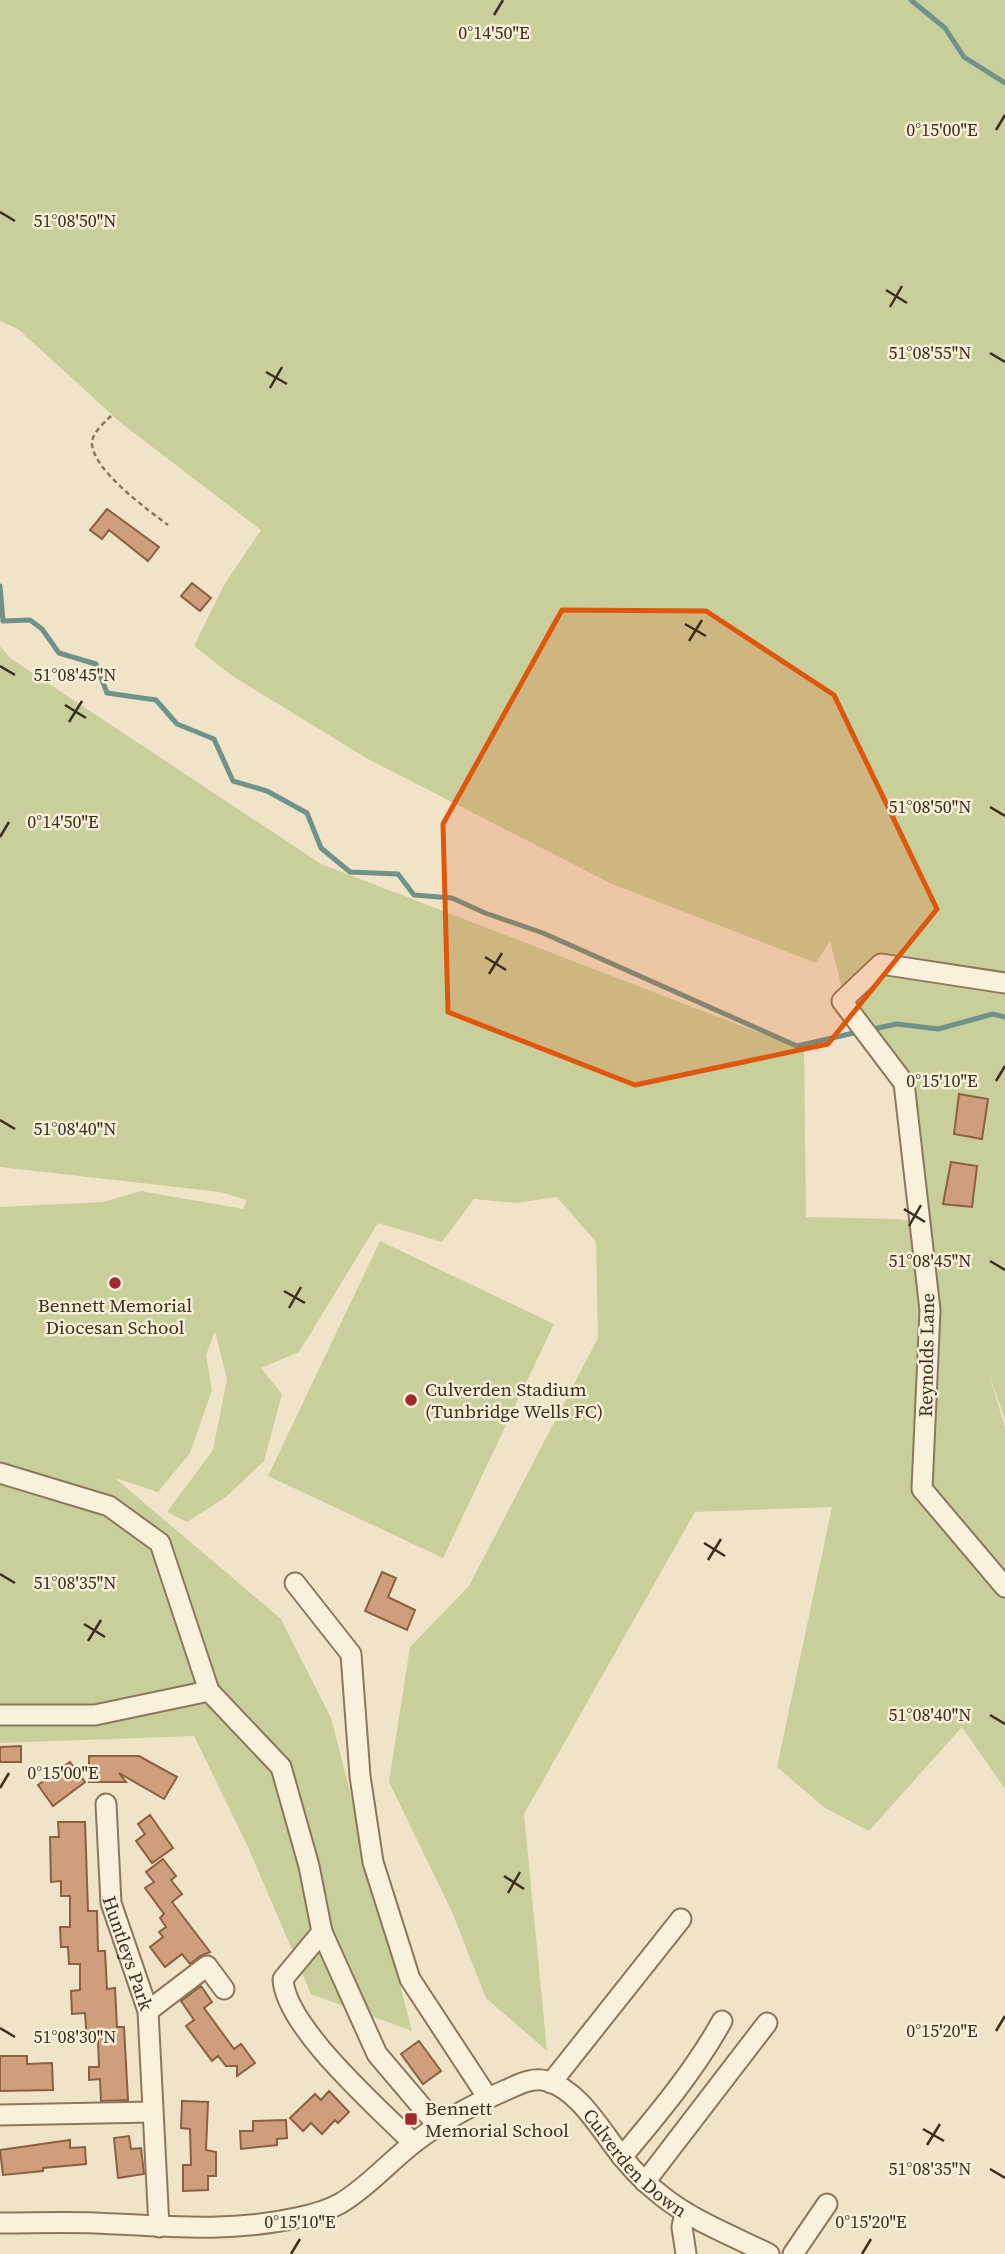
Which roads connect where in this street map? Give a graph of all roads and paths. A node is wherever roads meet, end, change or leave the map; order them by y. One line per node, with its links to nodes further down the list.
1 (111, 416): 2 (path)
2 (168, 525)
3 (1005, 983): 6 (street, Reynolds Lane)
4 (0, 1473): 7 (street)
5 (295, 1583): 17 (street)
6 (1005, 1587)
7 (209, 1691): 8 (street); 11 (street)
8 (0, 1715)
9 (106, 1804): 13 (street, Huntleys Park)
10 (681, 1919): 16 (street)
11 (322, 1931): 20 (street); 21 (street)
12 (224, 1989): 13 (street)
13 (148, 2011): 18 (street, Huntleys Park)
14 (722, 2021): 22 (street)
15 (767, 2023): 23 (street)
16 (551, 2083): 17 (street); 22 (street, Culverden Down)
17 (488, 2098): 20 (street)
18 (152, 2112): 19 (street); 26 (street, Huntleys Park)
19 (0, 2115)
20 (438, 2126): 21 (street)
21 (414, 2143): 26 (street)
22 (622, 2157): 23 (street, Culverden Down)
23 (645, 2182): 25 (street, Culverden Down)
24 (827, 2204): 30 (street)
25 (685, 2212): 28 (street); 29 (street, Culverden Down)
26 (159, 2227): 27 (street)
27 (3, 2228)
28 (686, 2254)
29 (769, 2254)
30 (793, 2254)

